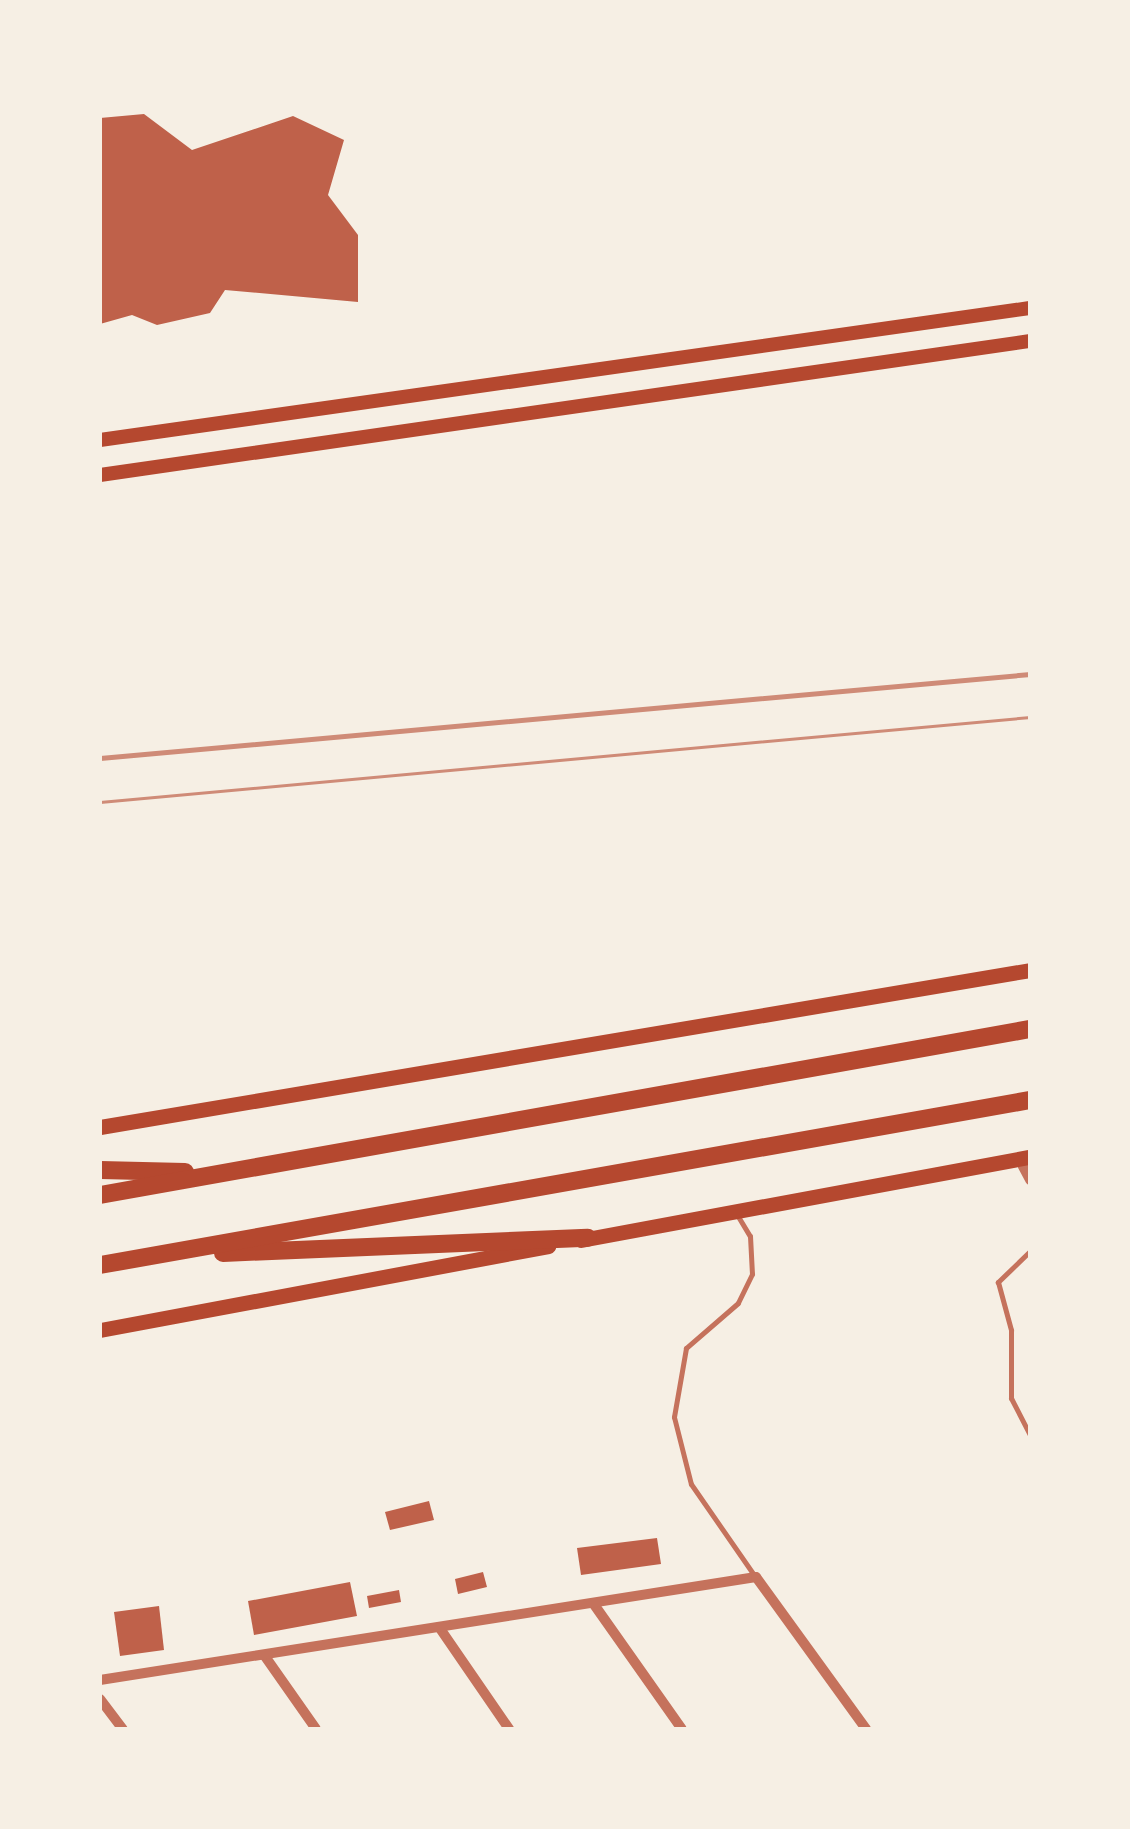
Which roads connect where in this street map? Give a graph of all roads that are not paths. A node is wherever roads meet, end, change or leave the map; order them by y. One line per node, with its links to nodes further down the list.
1 (1030, 308): 3 (main road)
2 (1030, 341): 4 (main road)
3 (100, 440)
4 (100, 475)
5 (1030, 970): 8 (main road)
6 (1030, 1029): 11 (highway)
7 (1030, 1100): 17 (highway)
8 (100, 1127)
9 (1024, 1158): 12 (street); 14 (main road)
10 (100, 1170): 11 (highway)
11 (225, 1173): 13 (highway)
12 (1030, 1180)
13 (100, 1195)
14 (735, 1211): 15 (main road); 21 (lane)
15 (588, 1238): 17 (highway); 19 (main road)
16 (1030, 1252): 20 (lane)
17 (153, 1256): 18 (highway)
18 (100, 1265)
19 (100, 1330)
20 (1030, 1435)
21 (756, 1577): 22 (street); 31 (street)
22 (593, 1603): 23 (street); 30 (street)
23 (440, 1627): 24 (street); 29 (street)
24 (264, 1654): 25 (street); 28 (street)
25 (100, 1680)
26 (100, 1699): 27 (street)
27 (122, 1729)
28 (316, 1729)
29 (509, 1729)
30 (682, 1729)
31 (866, 1729)

